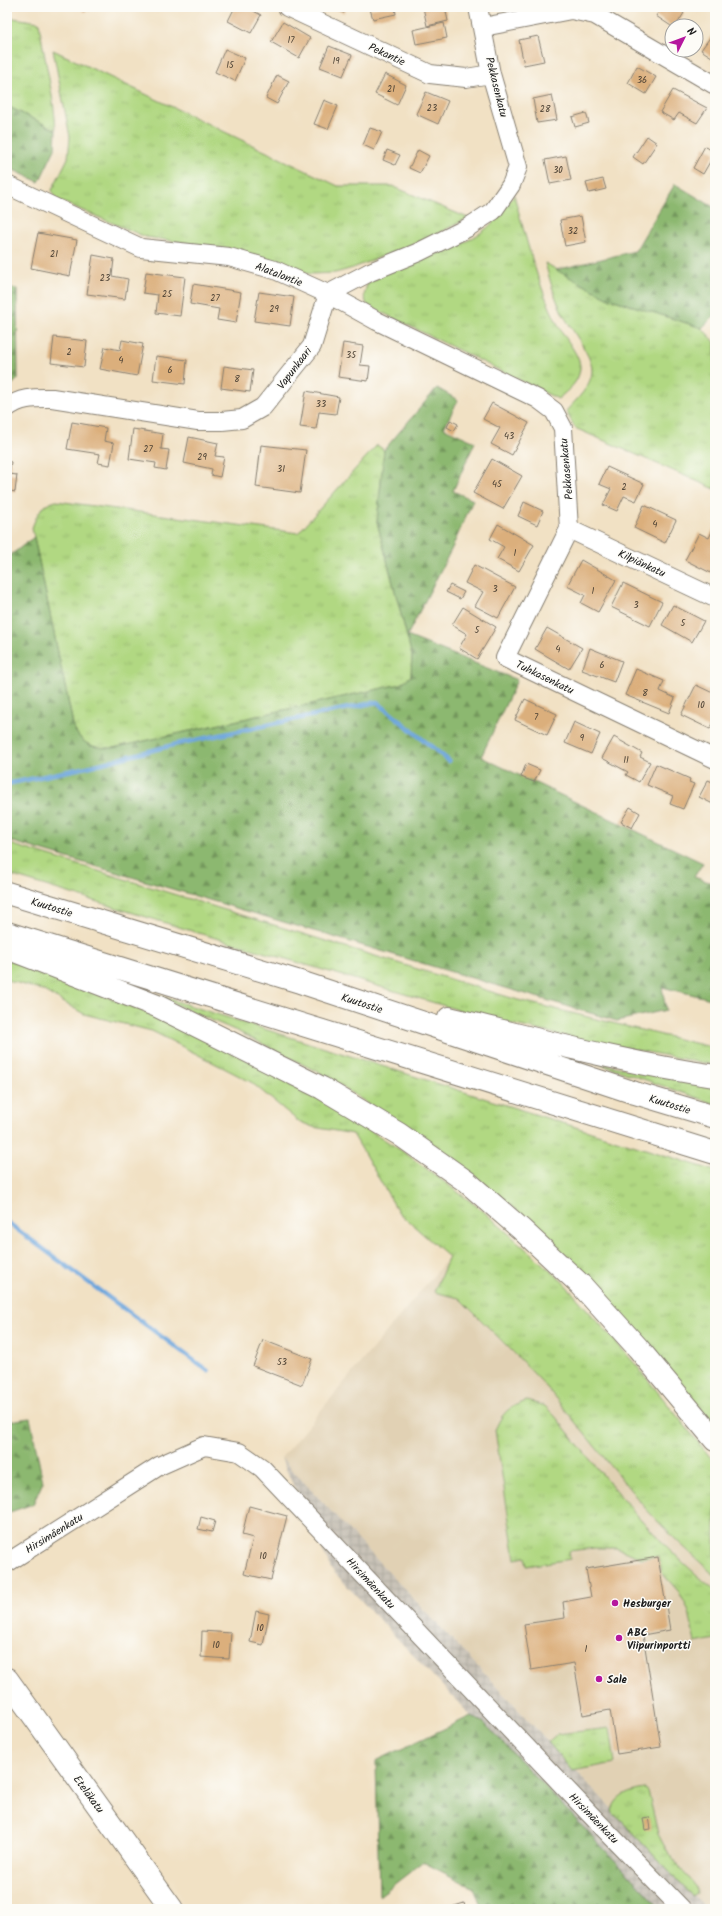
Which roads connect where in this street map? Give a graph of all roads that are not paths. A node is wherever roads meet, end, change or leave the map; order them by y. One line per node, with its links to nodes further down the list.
1 (287, 7): 4 (street, Pekantie)
2 (478, 7): 3 (street, Pekkasenkatu)
3 (483, 27): 4 (street, Pekkasenkatu); 5 (street)
4 (492, 74): 7 (street, Pekkasenkatu)
5 (715, 85)
6 (7, 186): 7 (street, Alatalontie)
7 (328, 294): 8 (street, Vapunkaari); 9 (street, Pekkasenkatu)
8 (7, 408)
9 (570, 529): 10 (street, Kilpiänkatu); 11 (street, Tuhkasenkatu)
10 (715, 598)
11 (715, 759)
12 (7, 893): 15 (main road, Kuutostie)
13 (7, 933): 18 (main road)
14 (7, 948): 19 (main road)
15 (300, 982): 16 (main road); 17 (main road, Kuutostie)
16 (715, 1076)
17 (715, 1117)
18 (715, 1153)
19 (715, 1440)
20 (7, 1563): 23 (street, Hirsimäenkatu)
21 (7, 1680): 22 (main road, Eteläkatu)
22 (172, 1909)
23 (682, 1909)

